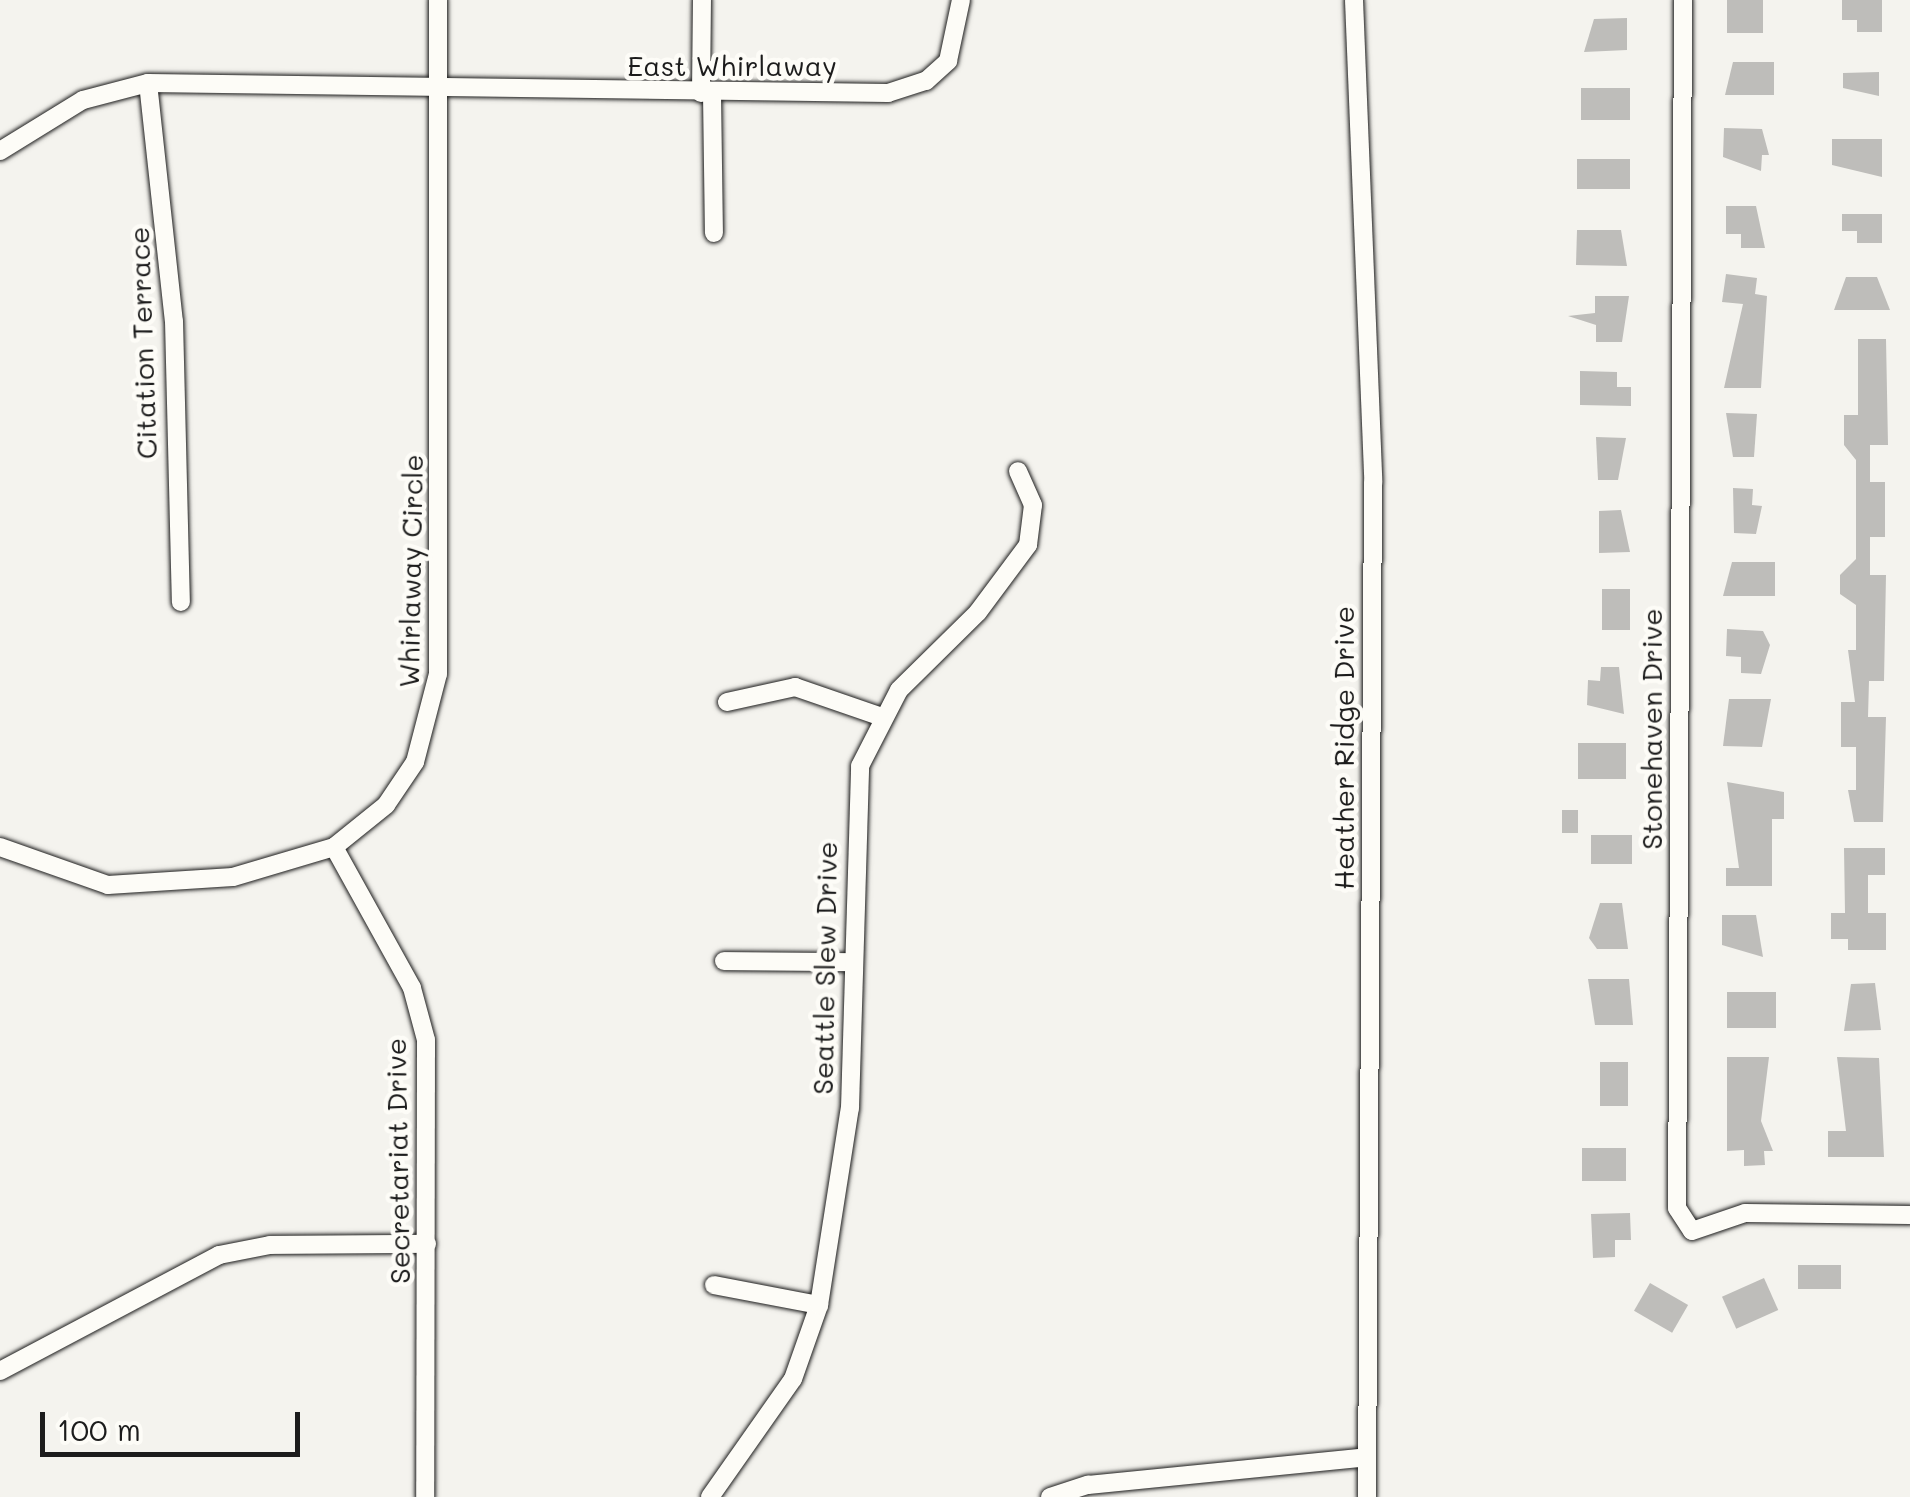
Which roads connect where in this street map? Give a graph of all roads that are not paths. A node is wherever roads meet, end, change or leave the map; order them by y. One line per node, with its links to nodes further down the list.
1 (438, 0): 7 (street, Whirlaway Circle)
2 (702, 0): 8 (street)
3 (961, 0): 8 (street, East Whirlaway)
4 (1354, 0): 24 (street, Heather Ridge Drive)
5 (1683, 0): 19 (street, Stonehaven Drive)
6 (148, 82): 7 (street); 9 (street); 12 (street, Citation Terrace)
7 (441, 91): 8 (street, East Whirlaway); 16 (street, Whirlaway Circle)
8 (706, 94): 10 (street)
9 (0, 151)
10 (714, 233)
11 (1018, 471): 14 (street, Seattle Slew Drive)
12 (181, 602)
13 (727, 702): 14 (street)
14 (882, 717): 18 (street, Seattle Slew Drive)
15 (0, 847): 16 (street, Whirlaway Circle)
16 (334, 847): 20 (street, Secretariat Drive)
17 (724, 960): 18 (street)
18 (851, 962): 22 (street, Seattle Slew Drive)
19 (1910, 1215)
20 (427, 1244): 23 (street); 25 (street, Secretariat Drive)
21 (714, 1285): 22 (street)
22 (819, 1305): 26 (street, Seattle Slew Drive)
23 (0, 1371)
24 (1368, 1457): 27 (street); 28 (street, Heather Ridge Drive)
25 (425, 1497)
26 (710, 1497)
27 (1050, 1497)
28 (1367, 1497)

